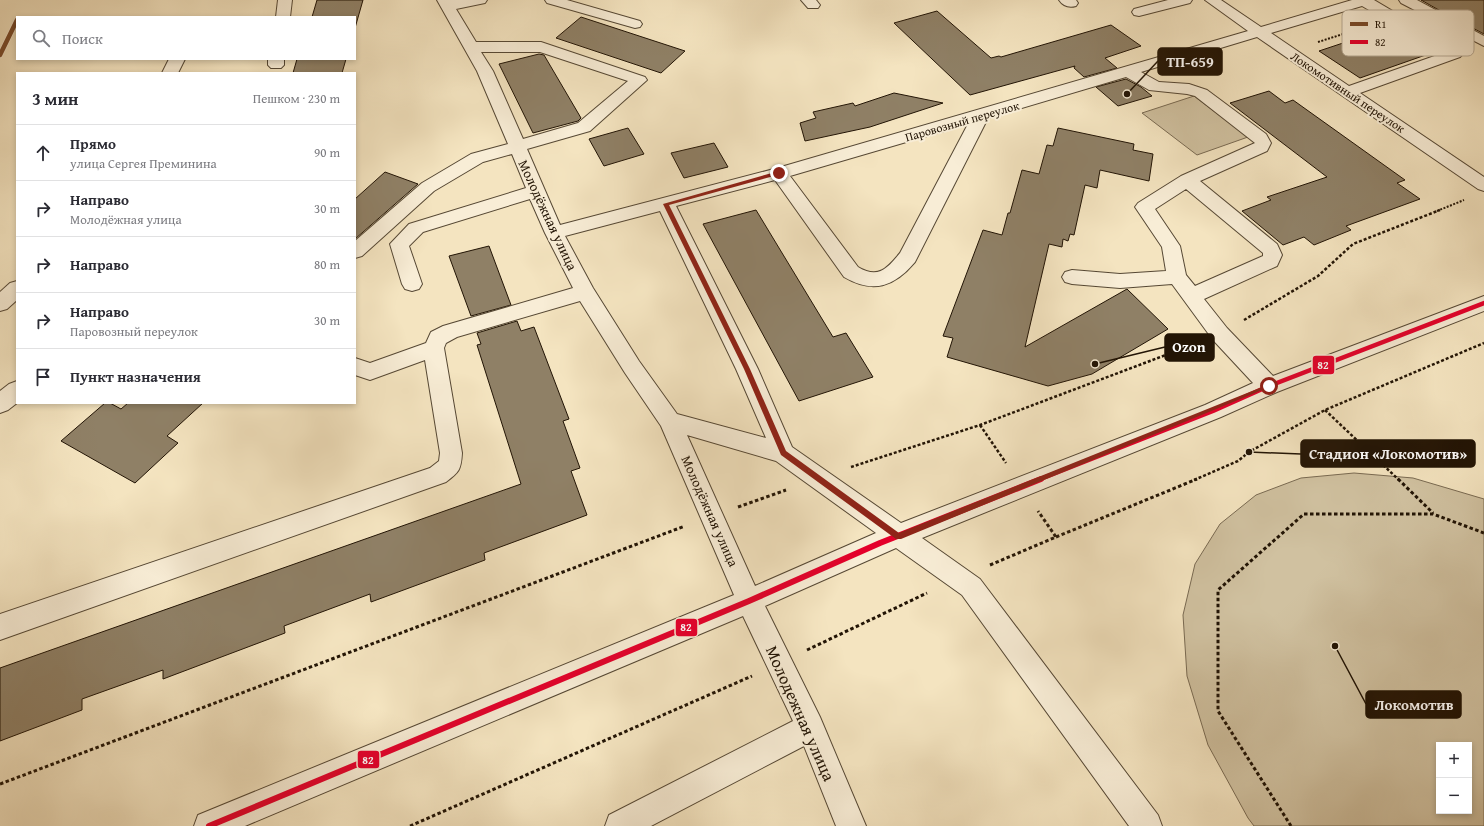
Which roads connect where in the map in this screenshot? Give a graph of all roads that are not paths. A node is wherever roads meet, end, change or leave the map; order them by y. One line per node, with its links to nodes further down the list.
1 (285, 0): 12 (street)
2 (480, 0): 8 (street)
3 (552, 0): 13 (street)
4 (1185, 0): 11 (street)
5 (1212, 0): 14 (street, Локомотивный переулок)
6 (1406, 0): 10 (street)
7 (1365, 1): 9 (street); 14 (street, Паровозный переулок)
8 (446, 3): 17 (street, Молодёжная улица)
9 (1379, 10)
10 (1425, 10)
11 (1139, 12)
12 (283, 16)
13 (635, 24)
14 (1260, 32): 21 (street, Паровозный переулок); 22 (street, Локомотивный переулок)
15 (1474, 37): 16 (street)
16 (1484, 42)
17 (471, 46): 24 (street, Молодёжная улица); 24 (street)
18 (1449, 56): 22 (street)
19 (176, 60): 20 (street)
20 (170, 72)
21 (1129, 72): 23 (street, Паровозный переулок); 26 (street)
22 (1348, 92): 27 (street, Локомотивный переулок)
23 (981, 115): 25 (street, Паровозный переулок); 25 (street)
24 (518, 147): 28 (street, Молодёжная улица); 31 (street)
25 (779, 173): 29 (street, Паровозный переулок)
26 (1187, 180): 33 (street); 37 (street)
27 (1484, 185)
28 (536, 191): 30 (street, Молодёжная улица); 34 (street)
29 (666, 204): 30 (street, Паровозный переулок); 46 (street)
30 (554, 233): 36 (street, Молодёжная улица)
31 (356, 250)
32 (1072, 277): 33 (street)
33 (1177, 277): 37 (street)
34 (412, 284)
35 (16, 289): 39 (street)
36 (584, 292): 40 (street); 45 (street, Молодёжная улица)
37 (1192, 296): 42 (street)
38 (1484, 303): 42 (street)
39 (0, 304)
40 (434, 348): 41 (street); 49 (street)
41 (356, 366)
42 (1269, 386): 47 (street)
43 (16, 391): 44 (street)
44 (0, 404)
45 (670, 421): 46 (street); 48 (street, Молодёжная улица)
46 (783, 453): 47 (street)
47 (898, 537): 48 (street); 54 (street)
48 (749, 601): 50 (street, Молодежная улица); 51 (street)
49 (0, 627)
50 (810, 727): 52 (street); 53 (street, Молодежная улица)
51 (209, 826)
52 (620, 826)
53 (851, 826)
54 (1147, 826)

